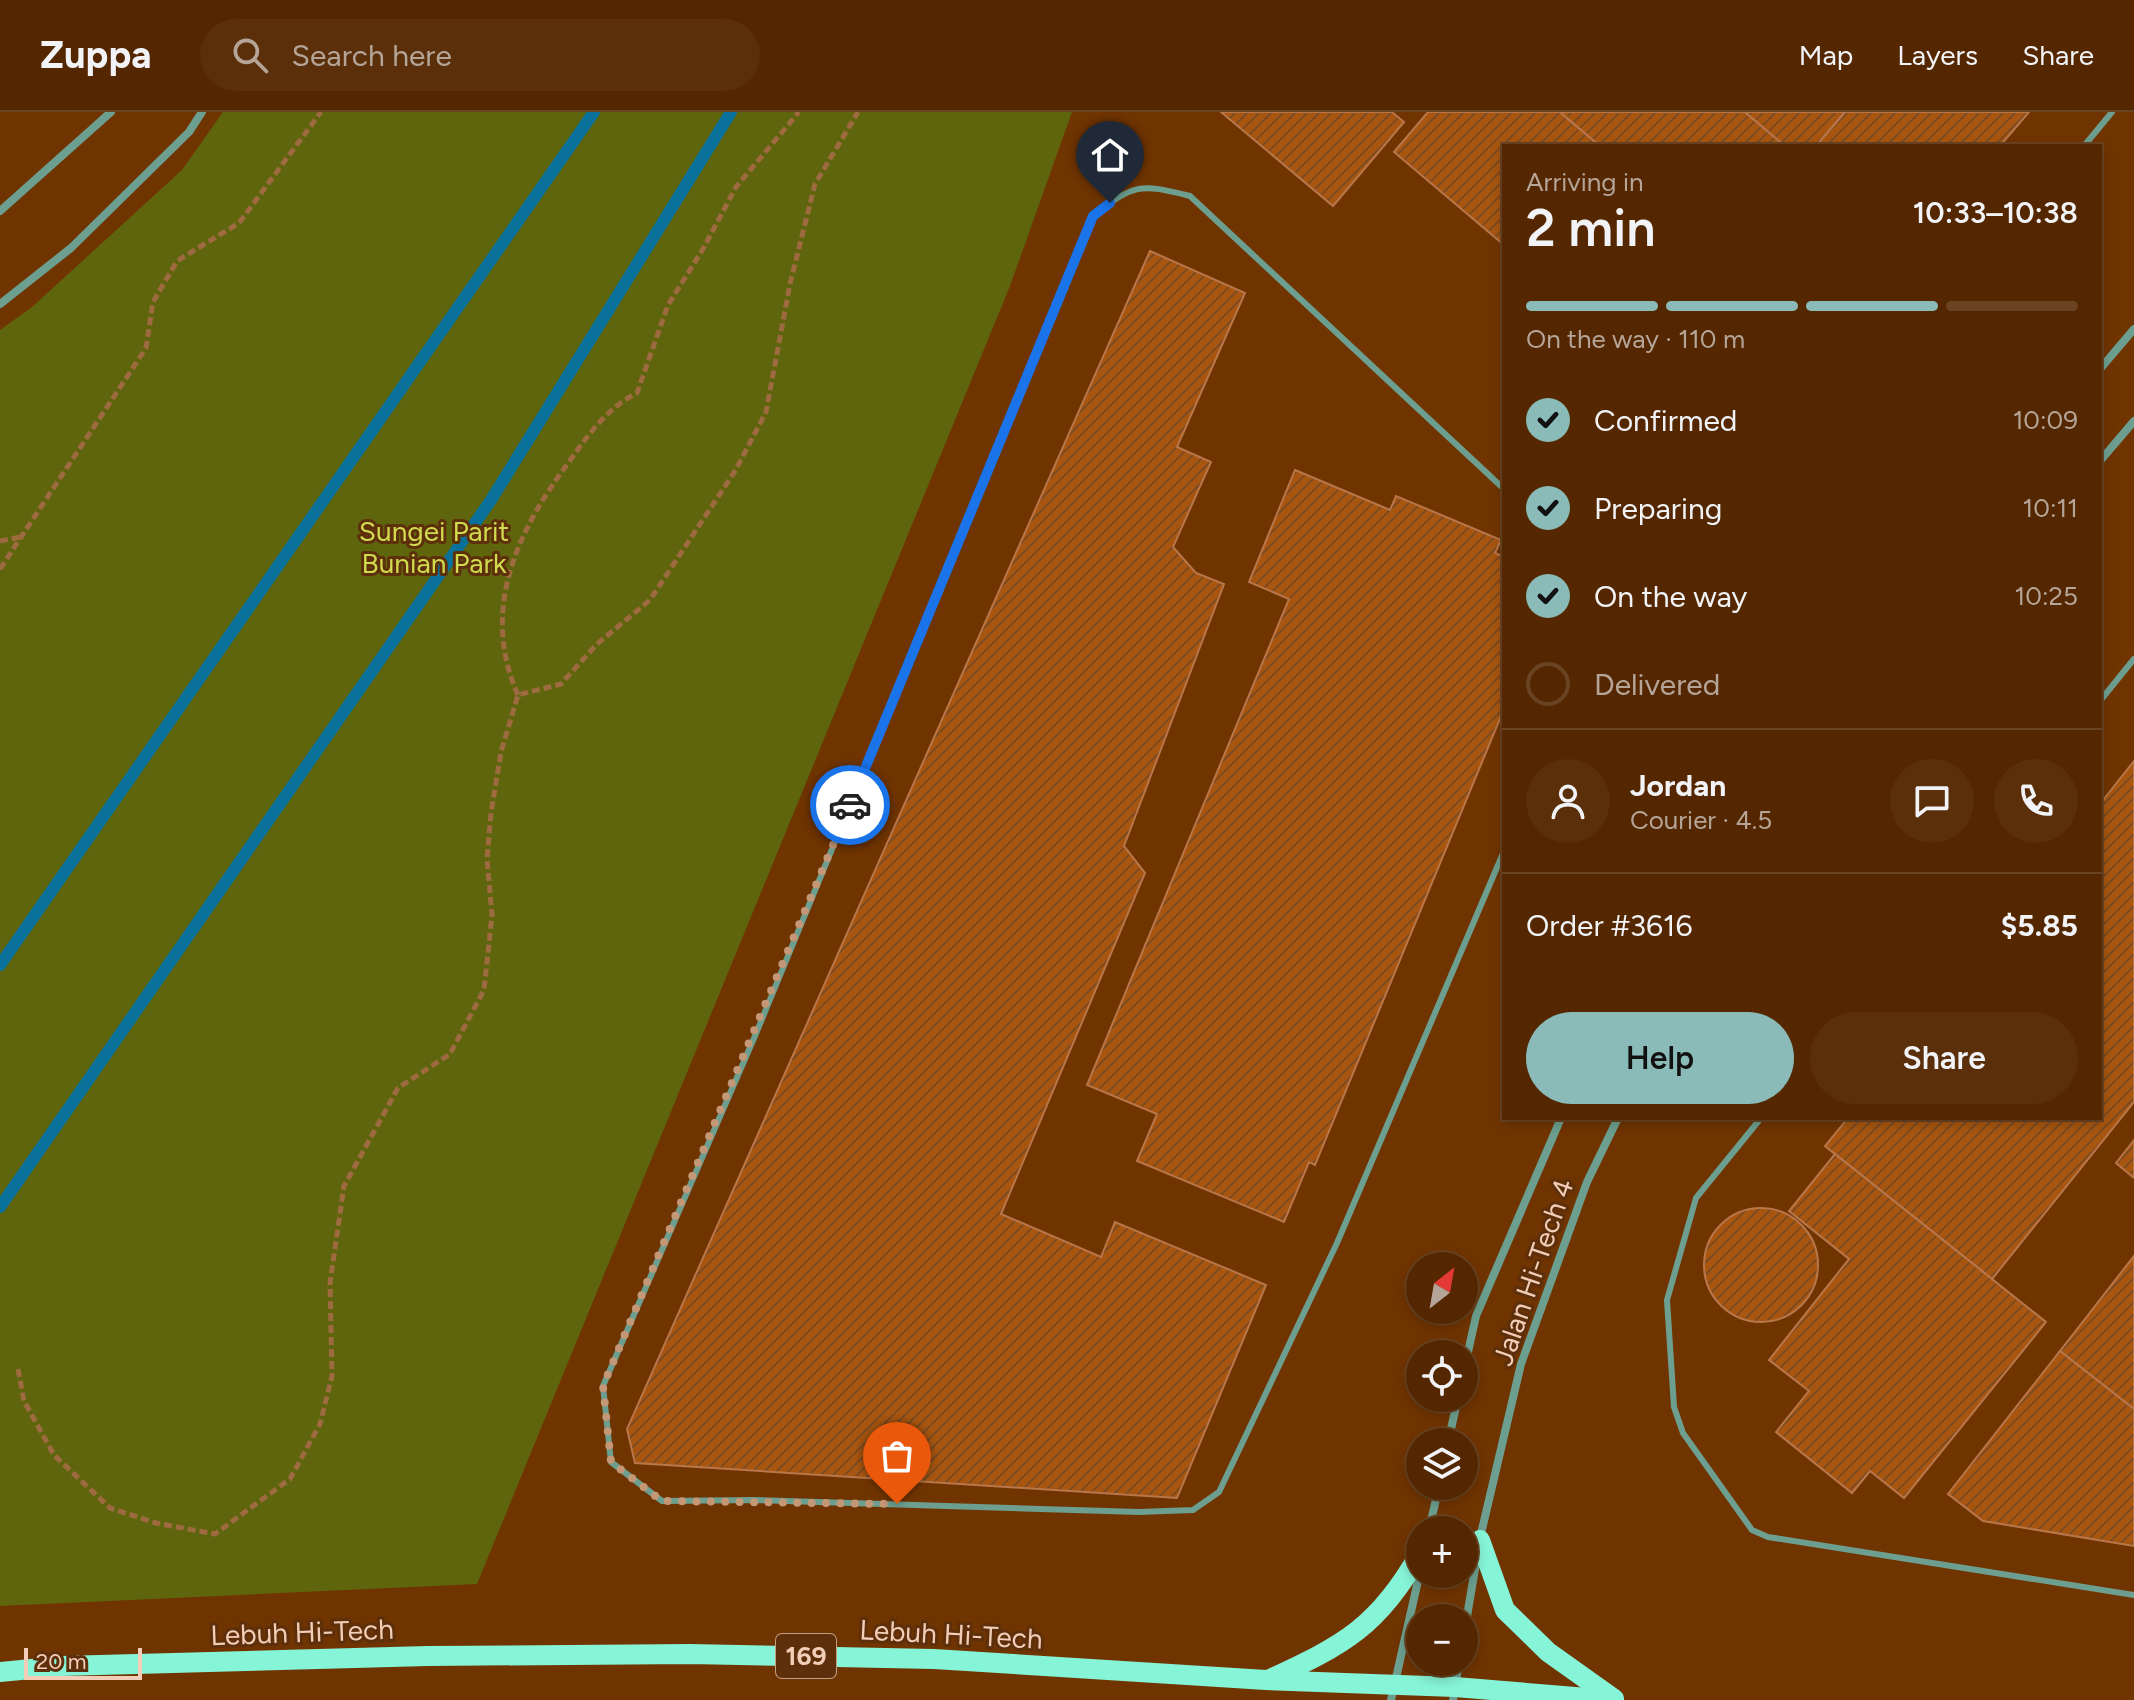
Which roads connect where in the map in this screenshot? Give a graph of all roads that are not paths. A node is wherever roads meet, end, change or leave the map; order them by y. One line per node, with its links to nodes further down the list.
1 (111, 112): 5 (street)
2 (202, 112): 6 (street)
3 (2112, 112): 4 (lane)
4 (2086, 144)
5 (0, 211)
6 (0, 304)
7 (2134, 329): 8 (street)
8 (2102, 367)
9 (2134, 421): 10 (street)
10 (2102, 459)
11 (1502, 487): 14 (lane)
12 (2134, 659): 13 (lane)
13 (2102, 699)
14 (1502, 856)
15 (1560, 1120): 18 (street, Jalan Hi-Tech 4)
16 (1617, 1120): 19 (street, Jalan Hi-Tech 4)
17 (1759, 1120): 22 (lane)
18 (1471, 1340)
19 (1480, 1540): 23 (street, Jalan Hi-Tech 4); 28 (main road)
20 (1406, 1578): 25 (main road)
21 (1417, 1588): 26 (street)
22 (2134, 1595)
23 (1469, 1604)
24 (0, 1672): 25 (main road, Lebuh Hi-Tech / 169)
25 (1266, 1680): 26 (main road, Lebuh Hi-Tech / 169)
26 (1394, 1692): 27 (main road, Lebuh Hi-Tech / 169)
27 (1454, 1694): 28 (main road, Lebuh Hi-Tech / 169)
28 (1613, 1700)

